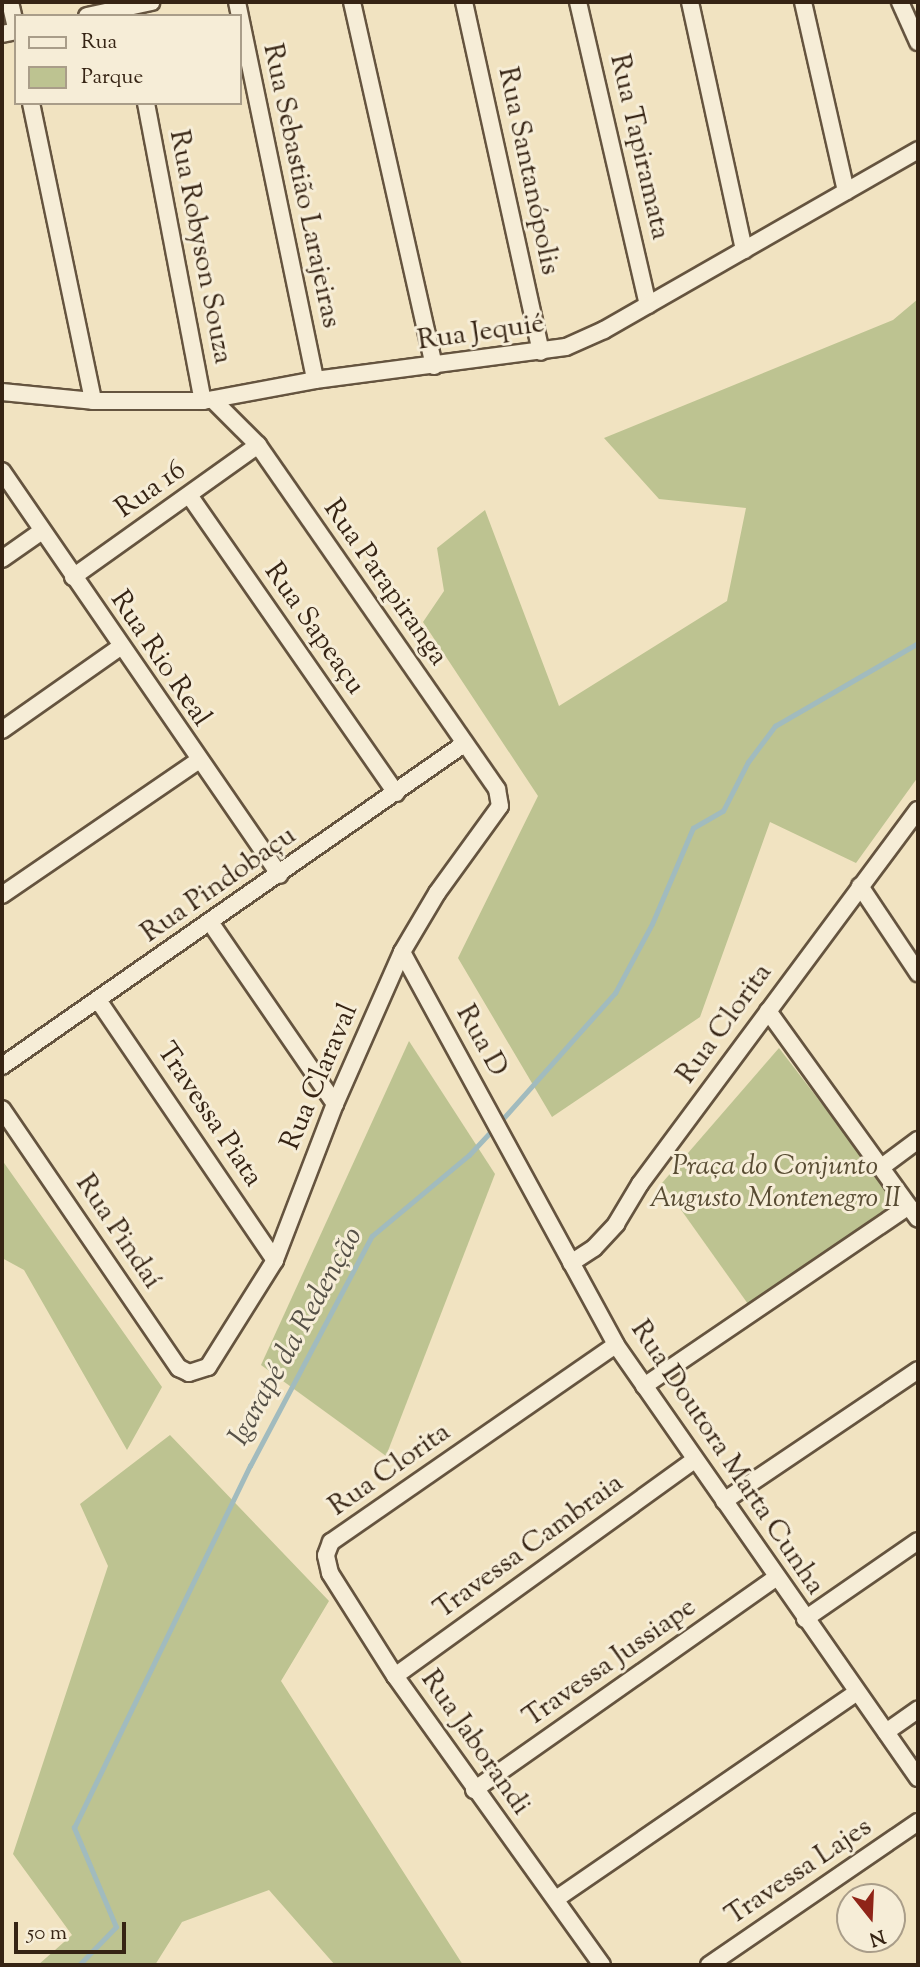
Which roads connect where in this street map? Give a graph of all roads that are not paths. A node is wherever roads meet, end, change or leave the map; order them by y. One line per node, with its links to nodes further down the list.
1 (10, 2): 11 (street)
2 (152, 2): 9 (street)
3 (352, 2): 21 (street)
4 (464, 2): 20 (street, Rua Santanópolis)
5 (578, 2): 19 (street, Rua Tapiramata)
6 (690, 2): 18 (street)
7 (803, 2): 17 (street)
8 (900, 2): 13 (street)
9 (127, 8): 10 (street)
10 (97, 14)
11 (14, 21)
12 (242, 26): 22 (street, Rua Sebastião Larajeiras)
13 (918, 42)
14 (31, 105): 25 (street)
15 (146, 105): 24 (street, Rua Robyson Souza)
16 (918, 150): 17 (street, Rua Jequié)
17 (846, 191): 18 (street, Rua Jequié)
18 (744, 250): 19 (street, Rua Jequié)
19 (648, 305): 20 (street, Rua Jequié)
20 (541, 352): 21 (street, Rua Jequié)
21 (434, 366): 22 (street, Rua Jequié)
22 (315, 380): 24 (street, Rua Jequié)
23 (2, 392): 25 (street, Rua Jequié)
24 (208, 400): 25 (street, Rua Jequié); 26 (street, Rua Parapiranga)
25 (93, 401)
26 (258, 445): 28 (street, Rua 16); 34 (street, Rua Parapiranga)
27 (2, 471): 29 (street, Rua Rio Real)
28 (189, 495): 31 (street, Rua 16); 36 (street, Rua Sapeaçu)
29 (42, 531): 30 (street); 31 (street, Rua Rio Real)
30 (2, 559)
31 (73, 577): 32 (street, Rua Rio Real)
32 (120, 647): 33 (street); 35 (street, Rua Rio Real)
33 (2, 730)
34 (464, 744): 36 (street, Rua Pindobaçu); 37 (street, Rua Parapiranga)
35 (198, 761): 39 (street, Rua Rio Real); 41 (street)
36 (396, 793): 39 (street, Rua Pindobaçu)
37 (500, 806): 43 (street, Rua Claraval)
38 (918, 810): 40 (street, Rua Clorita)
39 (279, 874): 42 (street, Rua Pindobaçu)
40 (860, 886): 44 (street); 46 (street, Rua Clorita)
41 (2, 895)
42 (210, 922): 45 (street, Rua Pindobaçu); 48 (street)
43 (402, 951): 48 (street, Rua Claraval); 51 (street, Rua D)
44 (918, 973)
45 (98, 1000): 47 (street, Rua Pindobaçu); 54 (street, Travessa Piata)
46 (768, 1010): 52 (street); 55 (street, Rua Clorita)
47 (2, 1066)
48 (335, 1104): 54 (street, Rua Claraval)
49 (2, 1109): 58 (street, Rua Pindaí)
50 (918, 1140): 52 (street)
51 (514, 1156): 55 (street, Rua Doutora Marta Cunha)
52 (883, 1166): 53 (street)
53 (914, 1213): 59 (street)
54 (275, 1260): 58 (street, Rua Claraval)
55 (571, 1264): 56 (street, Rua Doutora Marta Cunha)
56 (616, 1345): 59 (street, Rua Doutora Marta Cunha); 63 (street, Rua Clorita)
57 (918, 1370): 61 (street)
58 (198, 1371)
59 (644, 1386): 60 (street, Rua Doutora Marta Cunha)
60 (693, 1461): 61 (street, Rua Doutora Marta Cunha); 66 (street, Travessa Cambraia)
61 (724, 1501): 64 (street, Rua Doutora Marta Cunha)
62 (918, 1541): 65 (street)
63 (331, 1542): 66 (street, Rua Jaborandi)
64 (776, 1578): 65 (street, Rua Doutora Marta Cunha); 71 (street, Travessa Jussiape)
65 (806, 1619): 67 (street, Rua Doutora Marta Cunha)
66 (395, 1676): 71 (street, Rua Jaborandi)
67 (857, 1692): 69 (street, Rua Doutora Marta Cunha); 73 (street)
68 (918, 1710): 69 (street)
69 (886, 1732): 70 (street, Rua Doutora Marta Cunha)
70 (918, 1778)
71 (474, 1790): 73 (street, Rua Jaborandi)
72 (918, 1822): 75 (street, Travessa Lajes)
73 (556, 1899): 74 (street, Rua Jaborandi)
74 (602, 1965)
75 (709, 1965)

